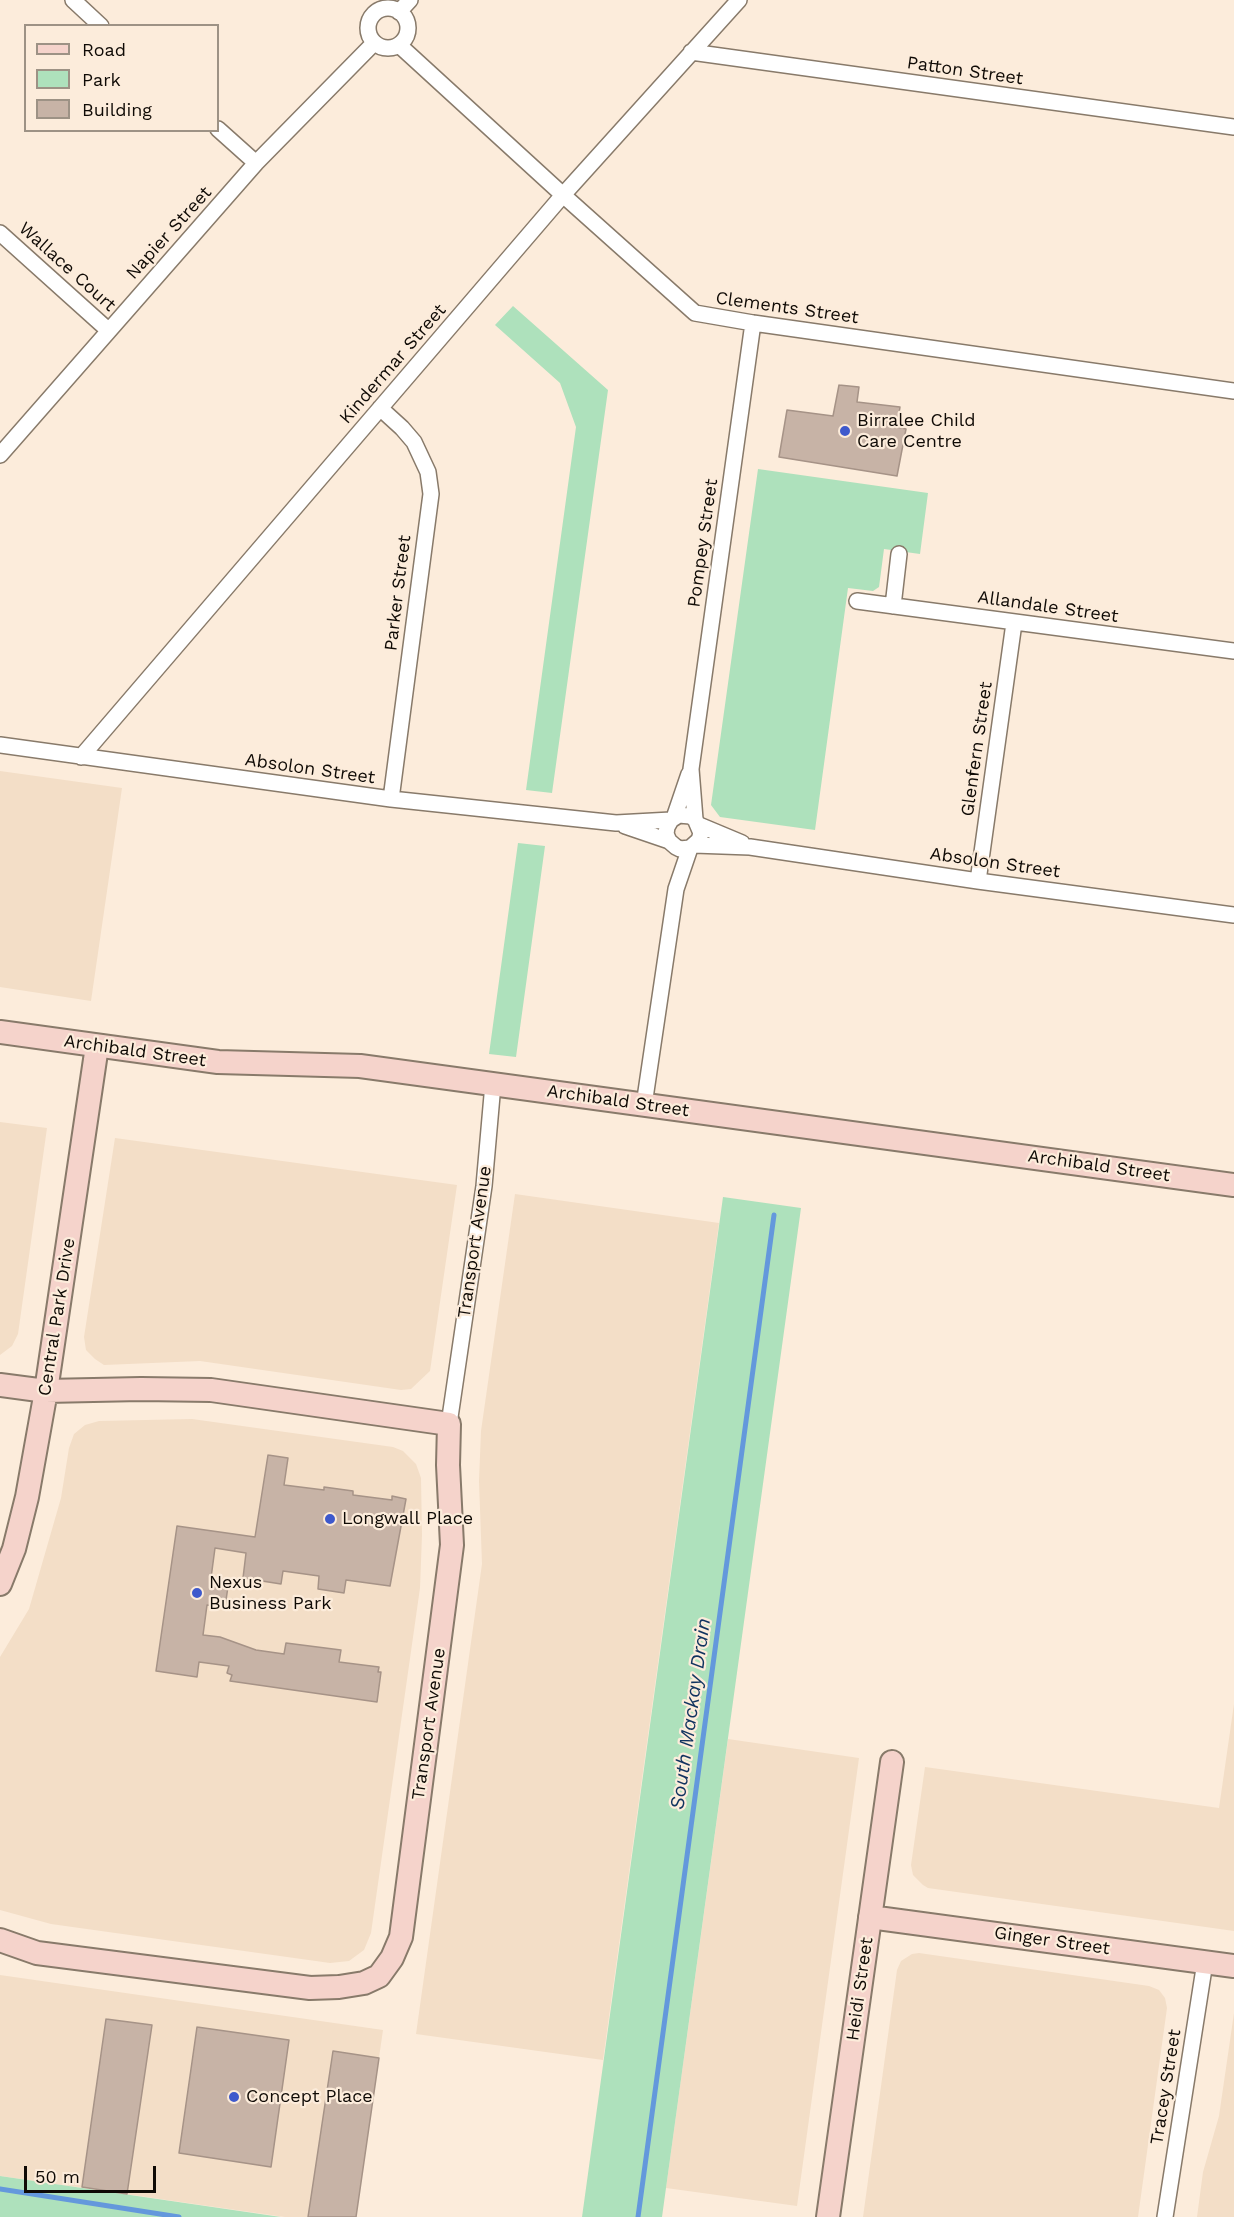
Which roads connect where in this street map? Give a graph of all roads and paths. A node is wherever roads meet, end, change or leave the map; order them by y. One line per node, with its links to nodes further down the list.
1 (73, 0): 5 (street)
2 (410, 0): 4 (street)
3 (739, 0): 8 (street, Kindermar Street)
4 (399, 12): 6 (street); 7 (street)
5 (99, 24)
6 (374, 43): 7 (street); 11 (street, Napier Street)
7 (399, 45): 12 (street, Clements Street)
8 (692, 52): 9 (street, Patton Street); 12 (street, Kindermar Street)
9 (1234, 128)
10 (219, 130): 11 (street)
11 (256, 163): 15 (street, Napier Street)
12 (563, 195): 14 (street, Clements Street); 17 (street, Kindermar Street)
13 (0, 233): 15 (street, Wallace Court)
14 (753, 323): 16 (street, Clements Street); 26 (street, Pompey Street)
15 (108, 330): 18 (street, Napier Street)
16 (1234, 391)
17 (380, 408): 25 (street, Kindermar Street); 27 (street, Parker Street)
18 (0, 455)
19 (899, 554): 21 (street)
20 (857, 601): 21 (street, Allandale Street)
21 (893, 606): 22 (street, Allandale Street)
22 (1014, 623): 23 (street, Allandale Street); 34 (street, Glenfern Street)
23 (1234, 651)
24 (0, 745): 25 (street, Absolon Street)
25 (81, 757): 27 (street, Absolon Street)
26 (692, 768): 28 (street, Pompey Street); 29 (street, Pompey Street)
27 (391, 799): 30 (street, Absolon Street)
28 (672, 819): 29 (street); 30 (street, Absolon Street); 31 (street)
29 (697, 822): 32 (street); 33 (street, Absolon Street)
30 (616, 824): 31 (street, Absolon Street)
31 (670, 843): 32 (street); 35 (street)
32 (692, 847): 33 (street, Absolon Street); 35 (street)
33 (750, 847): 34 (street, Absolon Street)
34 (978, 881): 36 (street, Absolon Street)
35 (676, 889): 40 (street)
36 (1234, 915)
37 (0, 1032): 38 (street, Archibald Street)
38 (97, 1046): 39 (street, Archibald Street); 43 (street, Central Park Drive)
39 (494, 1084): 40 (street, Archibald Street); 44 (street, Transport Avenue)
40 (644, 1105): 41 (street, Archibald Street)
41 (1234, 1185)
42 (0, 1385): 43 (street)
43 (46, 1391): 44 (street); 45 (street, Central Park Drive)
44 (449, 1424): 48 (street, Transport Avenue)
45 (0, 1584)
46 (892, 1762): 47 (street, Heidi Street)
47 (870, 1917): 49 (street, Ginger Street); 51 (street, Heidi Street)
48 (0, 1940)
49 (1204, 1962): 50 (street, Ginger Street); 52 (street, Tracey Street)
50 (1234, 1966)
51 (828, 2217)
52 (1165, 2217)

